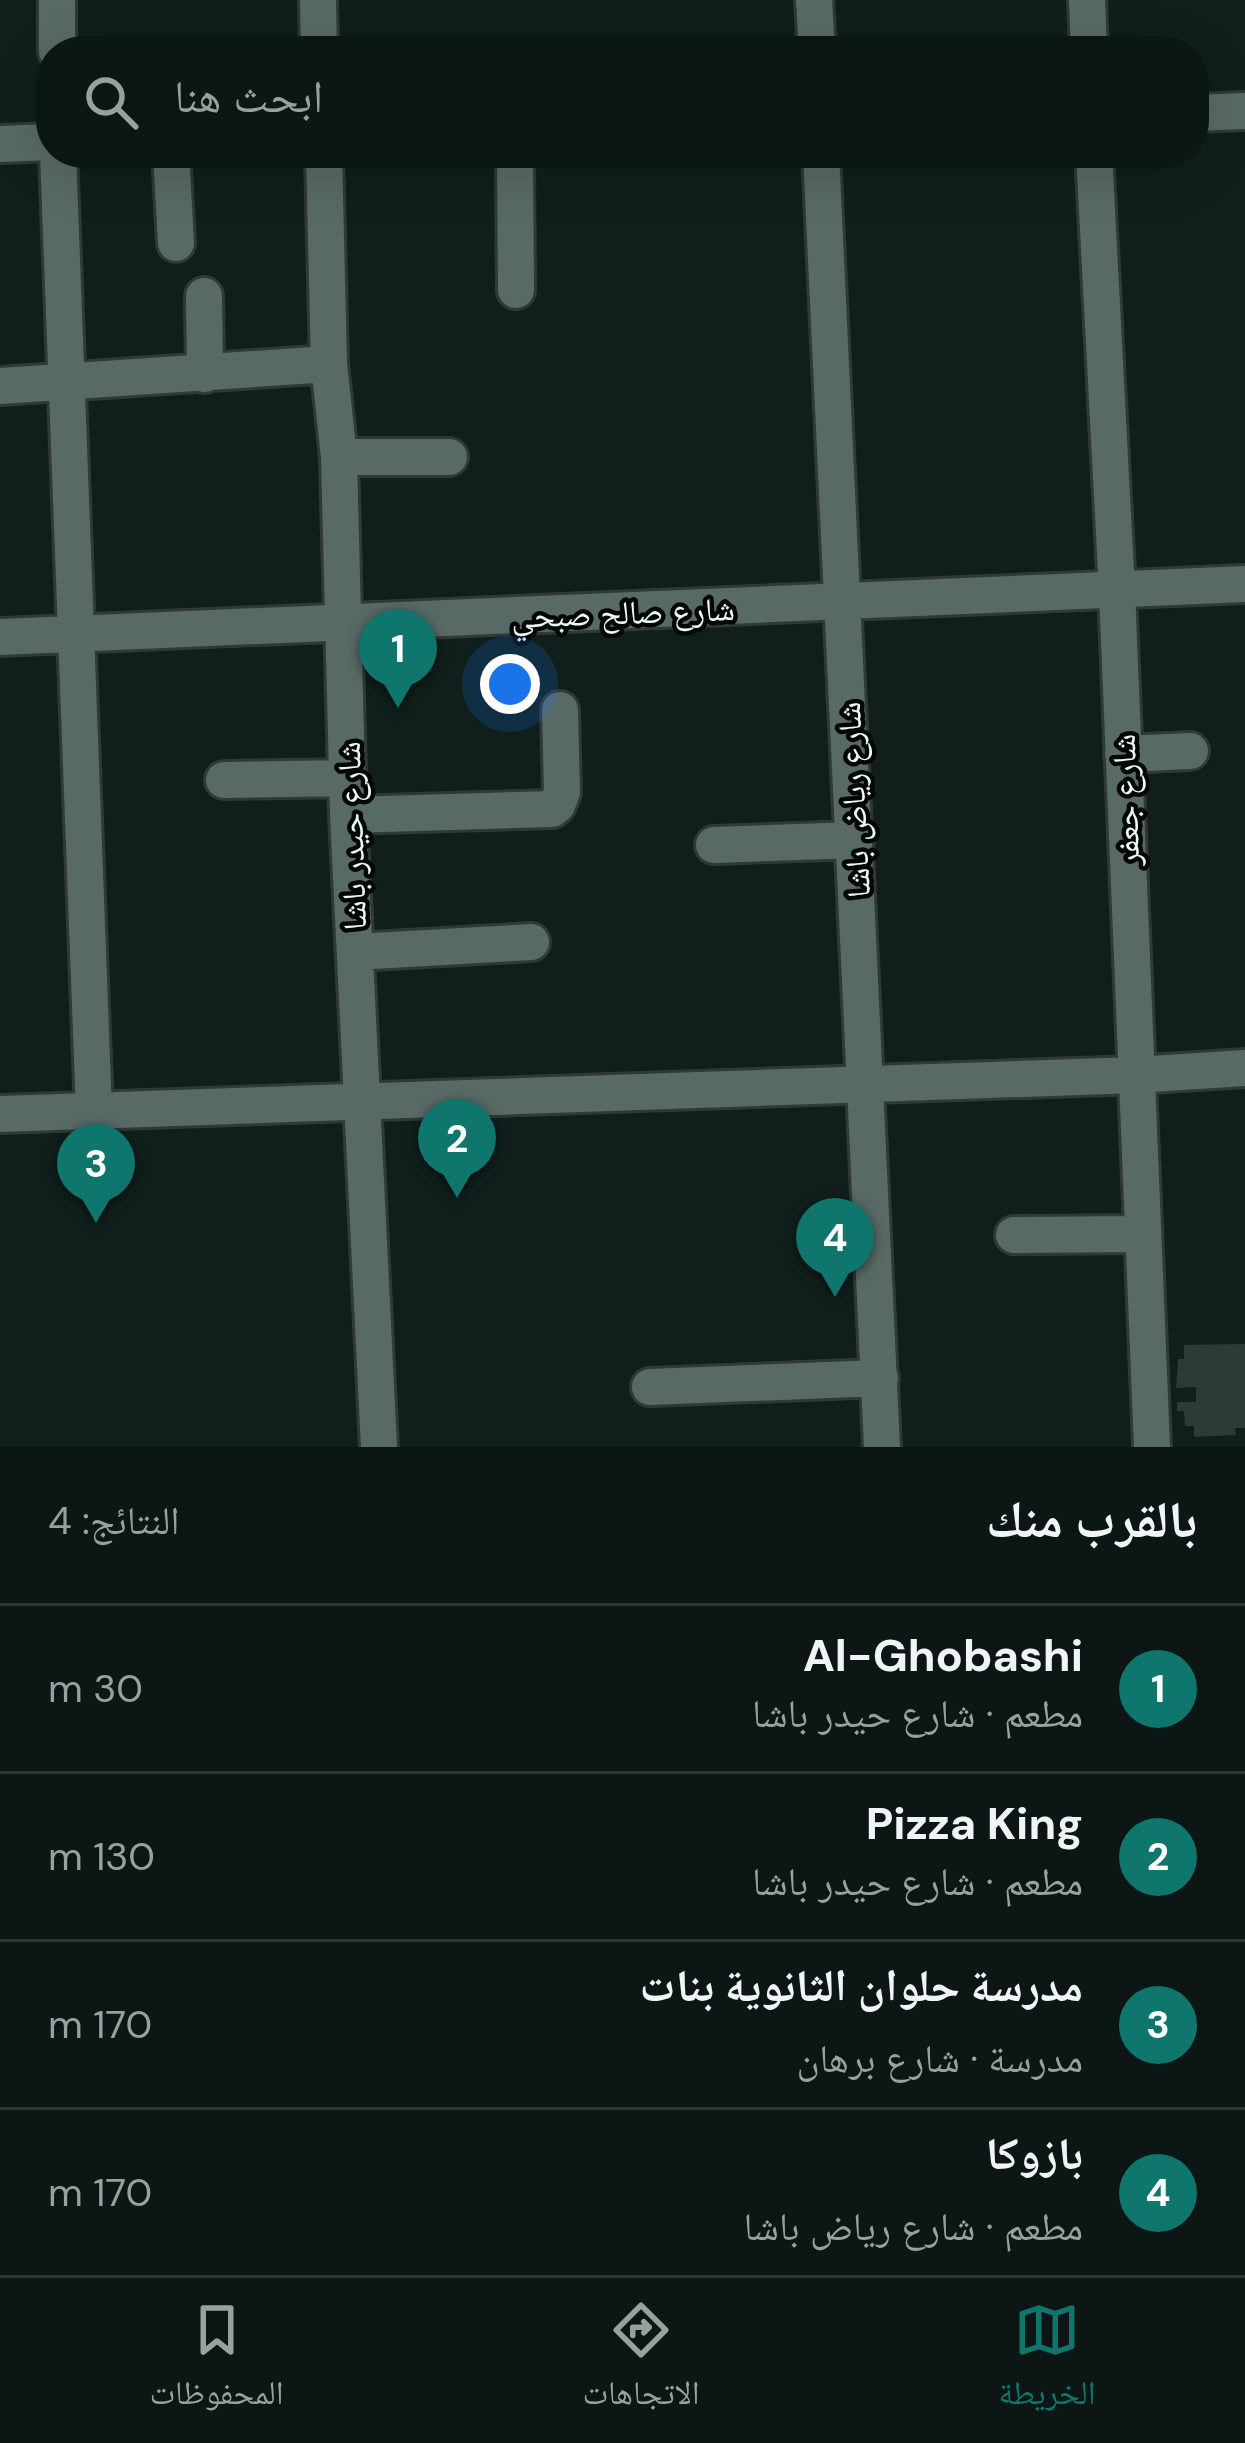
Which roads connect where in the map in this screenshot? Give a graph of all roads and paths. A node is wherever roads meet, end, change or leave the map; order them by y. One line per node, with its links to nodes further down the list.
1 (57, 0): 5 (street)
2 (318, 0): 6 (street)
3 (814, 0): 7 (street)
4 (1087, 0): 8 (street)
5 (57, 36)
6 (319, 36)
7 (816, 36)
8 (1088, 36)
9 (1245, 111): 10 (street)
10 (1209, 112)
11 (36, 143): 12 (street)
12 (0, 144)
13 (59, 168): 24 (street)
14 (172, 168): 19 (street)
15 (324, 168): 22 (street, شارع حيدر باشا)
16 (515, 168): 20 (street)
17 (822, 168): 30 (street, شارع رياض باشا)
18 (1095, 168): 29 (street, شارع جعفر)
19 (176, 243)
20 (516, 290)
21 (203, 296): 23 (street)
22 (329, 364): 23 (street); 26 (street, شارع حيدر باشا)
23 (205, 374): 24 (street)
24 (67, 382): 25 (street); 32 (street)
25 (0, 386)
26 (339, 457): 27 (street); 31 (street, شارع حيدر باشا)
27 (449, 457)
28 (1245, 584): 29 (street, شارع صالح صبحي)
29 (1117, 591): 30 (street, شارع صالح صبحي); 36 (street, شارع جعفر)
30 (843, 603): 31 (street, شارع صالح صبحي); 40 (street, شارع رياض باشا)
31 (344, 624): 32 (street, شارع صالح صبحي); 37 (street, شارع حيدر باشا)
32 (78, 635): 33 (street, شارع صالح صبحي); 48 (street)
33 (0, 638)
34 (560, 710): 39 (street)
35 (1190, 751): 36 (street)
36 (1123, 754): 45 (street, شارع جعفر)
37 (348, 778): 38 (street); 39 (street, شارع حيدر باشا)
38 (224, 780)
39 (348, 815): 43 (street, شارع حيدر باشا)
40 (855, 840): 41 (street); 46 (street, شارع رياض باشا)
41 (715, 845)
42 (531, 942): 43 (street)
43 (355, 952): 47 (street, شارع حيدر باشا)
44 (1245, 1068): 45 (street)
45 (1136, 1075): 46 (street); 50 (street, شارع جعفر)
46 (866, 1082): 47 (street); 52 (street, شارع رياض باشا)
47 (361, 1102): 48 (street); 54 (street, شارع حيدر باشا)
48 (94, 1112): 49 (street)
49 (0, 1114)
50 (1142, 1234): 51 (street); 56 (street, شارع جعفر)
51 (1014, 1235)
52 (880, 1378): 53 (street); 55 (street, شارع رياض باشا)
53 (650, 1387)
54 (379, 1447)
55 (882, 1447)
56 (1152, 1447)

